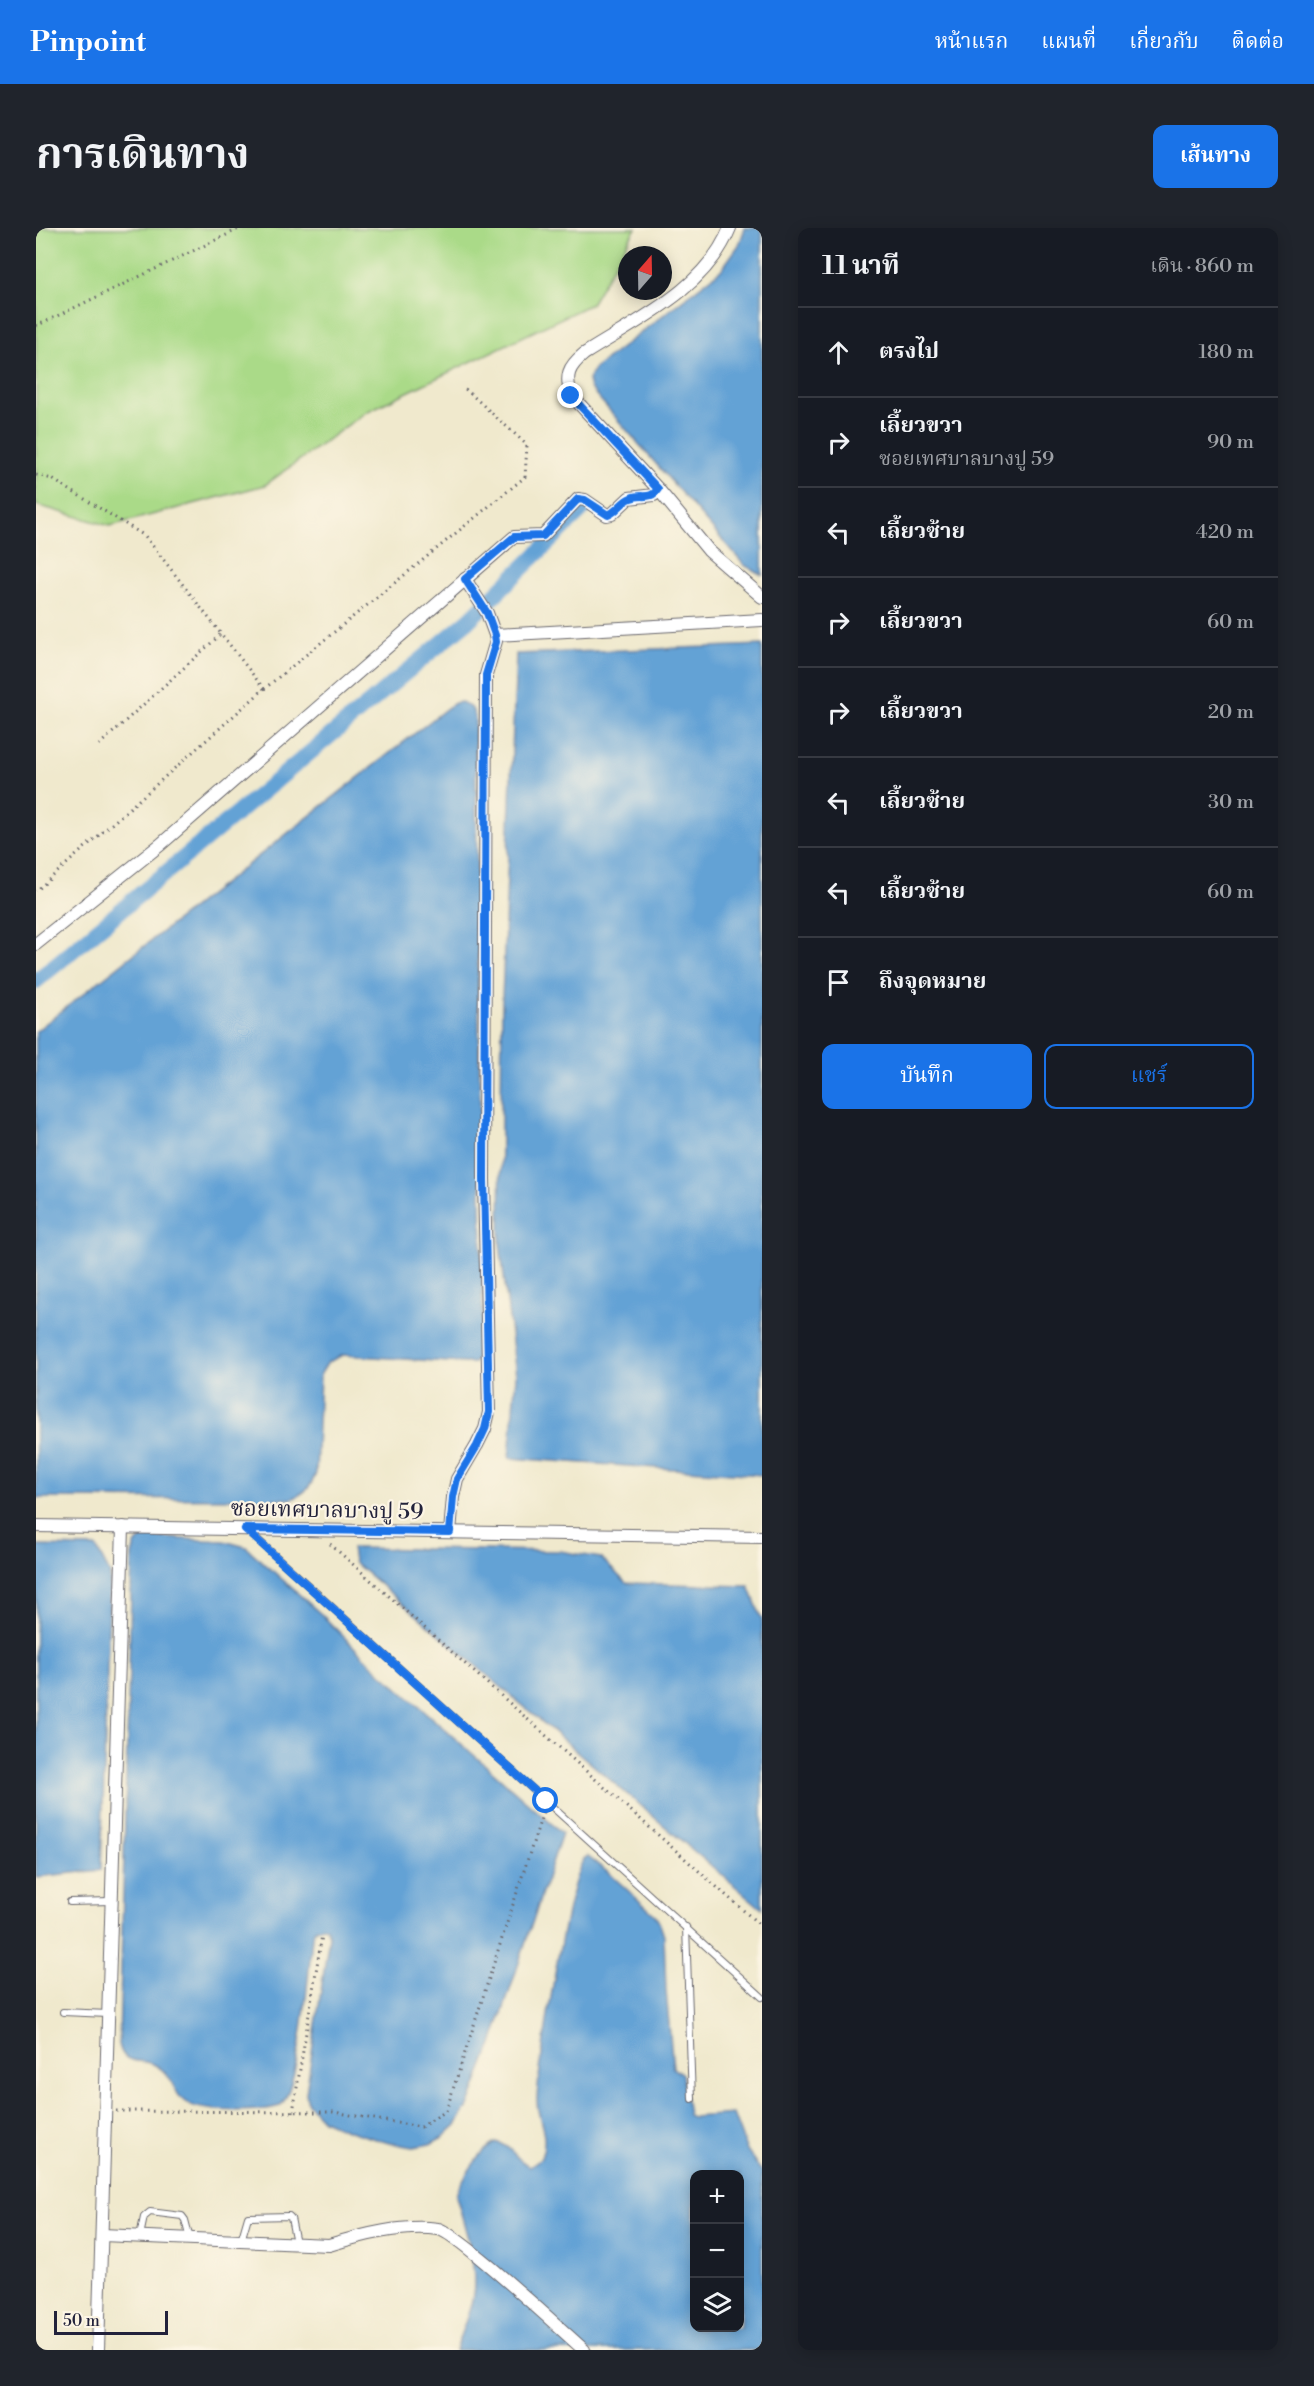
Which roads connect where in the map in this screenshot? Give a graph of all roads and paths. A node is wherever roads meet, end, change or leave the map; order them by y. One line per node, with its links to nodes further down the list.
1 (241, 228): 3 (path)
2 (730, 228): 6 (street)
3 (36, 326)
4 (463, 387): 12 (path)
5 (36, 475): 10 (path)
6 (658, 489): 7 (street); 8 (street)
7 (465, 579): 11 (street); 15 (street)
8 (762, 597)
9 (762, 620): 11 (street)
10 (221, 634): 12 (path); 13 (path)
11 (495, 635): 20 (street)
12 (264, 689): 14 (path)
13 (99, 745)
14 (36, 891)
15 (36, 945)
16 (36, 1526): 17 (street, ซอยเทศบาลบางปู 59)
17 (123, 1527): 18 (street, ซอยเทศบาลบางปู 59); 23 (street)
18 (245, 1529): 19 (street, ซอยเทศบาลบางปู 59); 22 (lane)
19 (320, 1530): 20 (street, ซอยเทศบาลบางปู 59); 26 (path)
20 (450, 1532): 21 (street, ซอยเทศบาลบางปู 59)
21 (762, 1537)
22 (546, 1801): 25 (lane); 33 (path)
23 (111, 1901): 24 (lane); 30 (street)
24 (70, 1902)
25 (686, 1927): 28 (lane); 31 (lane)
26 (762, 1927)
27 (322, 1935): 33 (path)
28 (762, 1997)
29 (63, 2012): 30 (lane)
30 (108, 2014): 32 (street)
31 (692, 2099)
32 (105, 2110): 33 (path); 34 (street)
33 (293, 2112)
34 (102, 2235): 35 (street); 39 (street)
35 (140, 2237): 36 (street); 36 (lane)
36 (190, 2239): 37 (street)
37 (241, 2242): 38 (street); 38 (lane)
38 (296, 2245): 40 (street)
39 (98, 2350)
40 (584, 2350)

